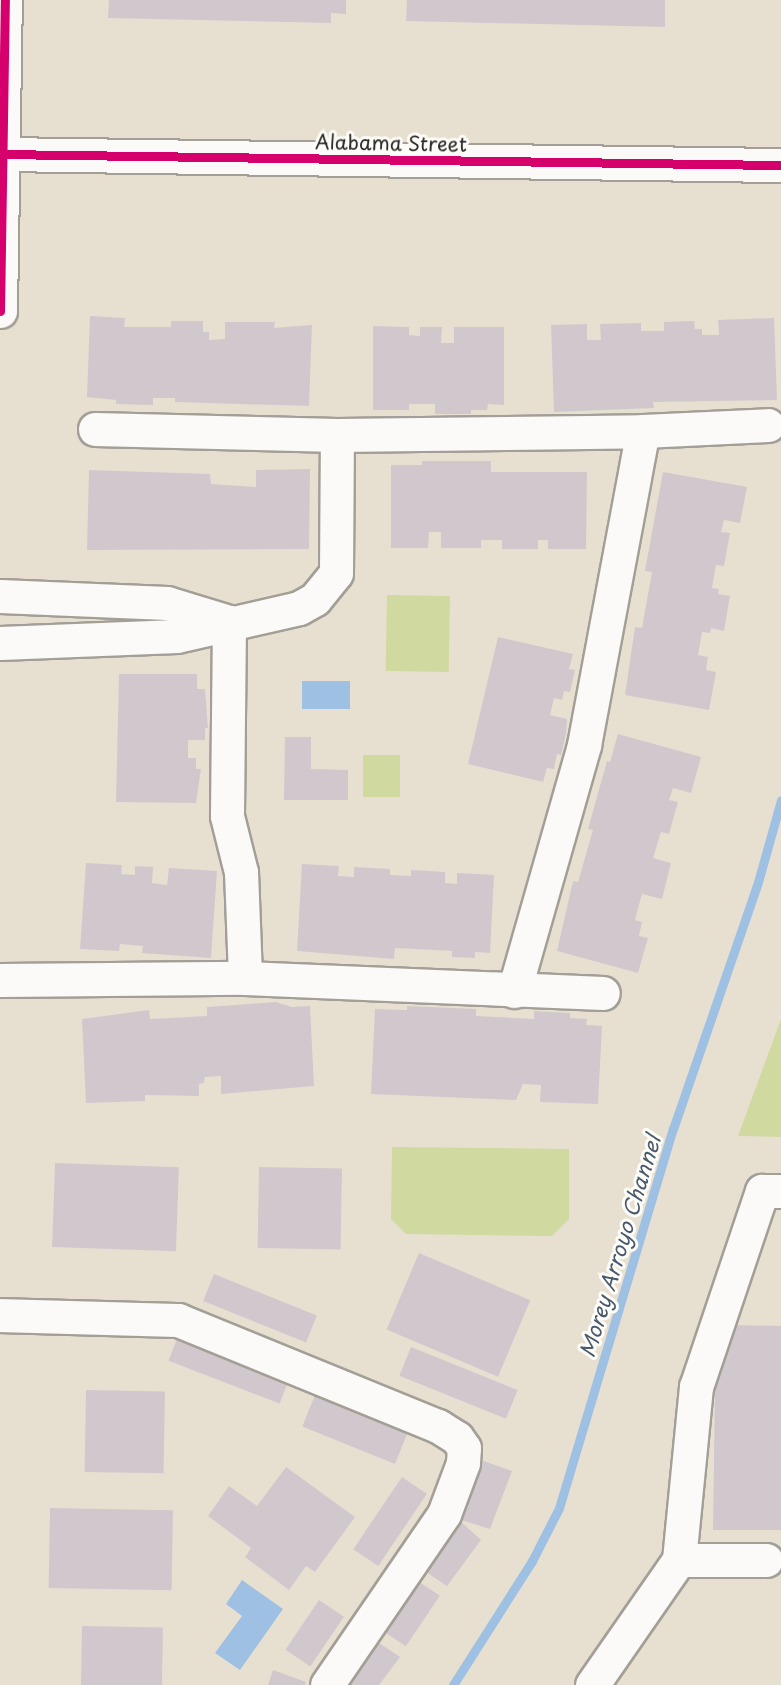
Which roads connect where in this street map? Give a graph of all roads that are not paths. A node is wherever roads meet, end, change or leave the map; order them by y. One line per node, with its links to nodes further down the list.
1 (5, 0): 2 (main road)
2 (2, 154): 3 (main road, Alabama Street); 4 (main road)
3 (781, 165)
4 (0, 311)
5 (768, 425): 7 (main road)
6 (95, 429): 8 (main road)
7 (642, 432): 8 (main road); 16 (main road)
8 (338, 435): 11 (main road)
9 (0, 596): 10 (main road)
10 (108, 600): 11 (main road); 12 (main road)
11 (229, 622): 12 (main road); 14 (main road)
12 (108, 640): 13 (main road)
13 (0, 643)
14 (245, 978): 15 (main road); 16 (main road)
15 (0, 981)
16 (514, 991): 17 (main road)
17 (603, 993)
18 (781, 1191): 20 (main road)
19 (0, 1315): 22 (main road)
20 (679, 1560): 21 (main road); 23 (main road)
21 (766, 1560)
22 (327, 1685)
23 (592, 1685)

